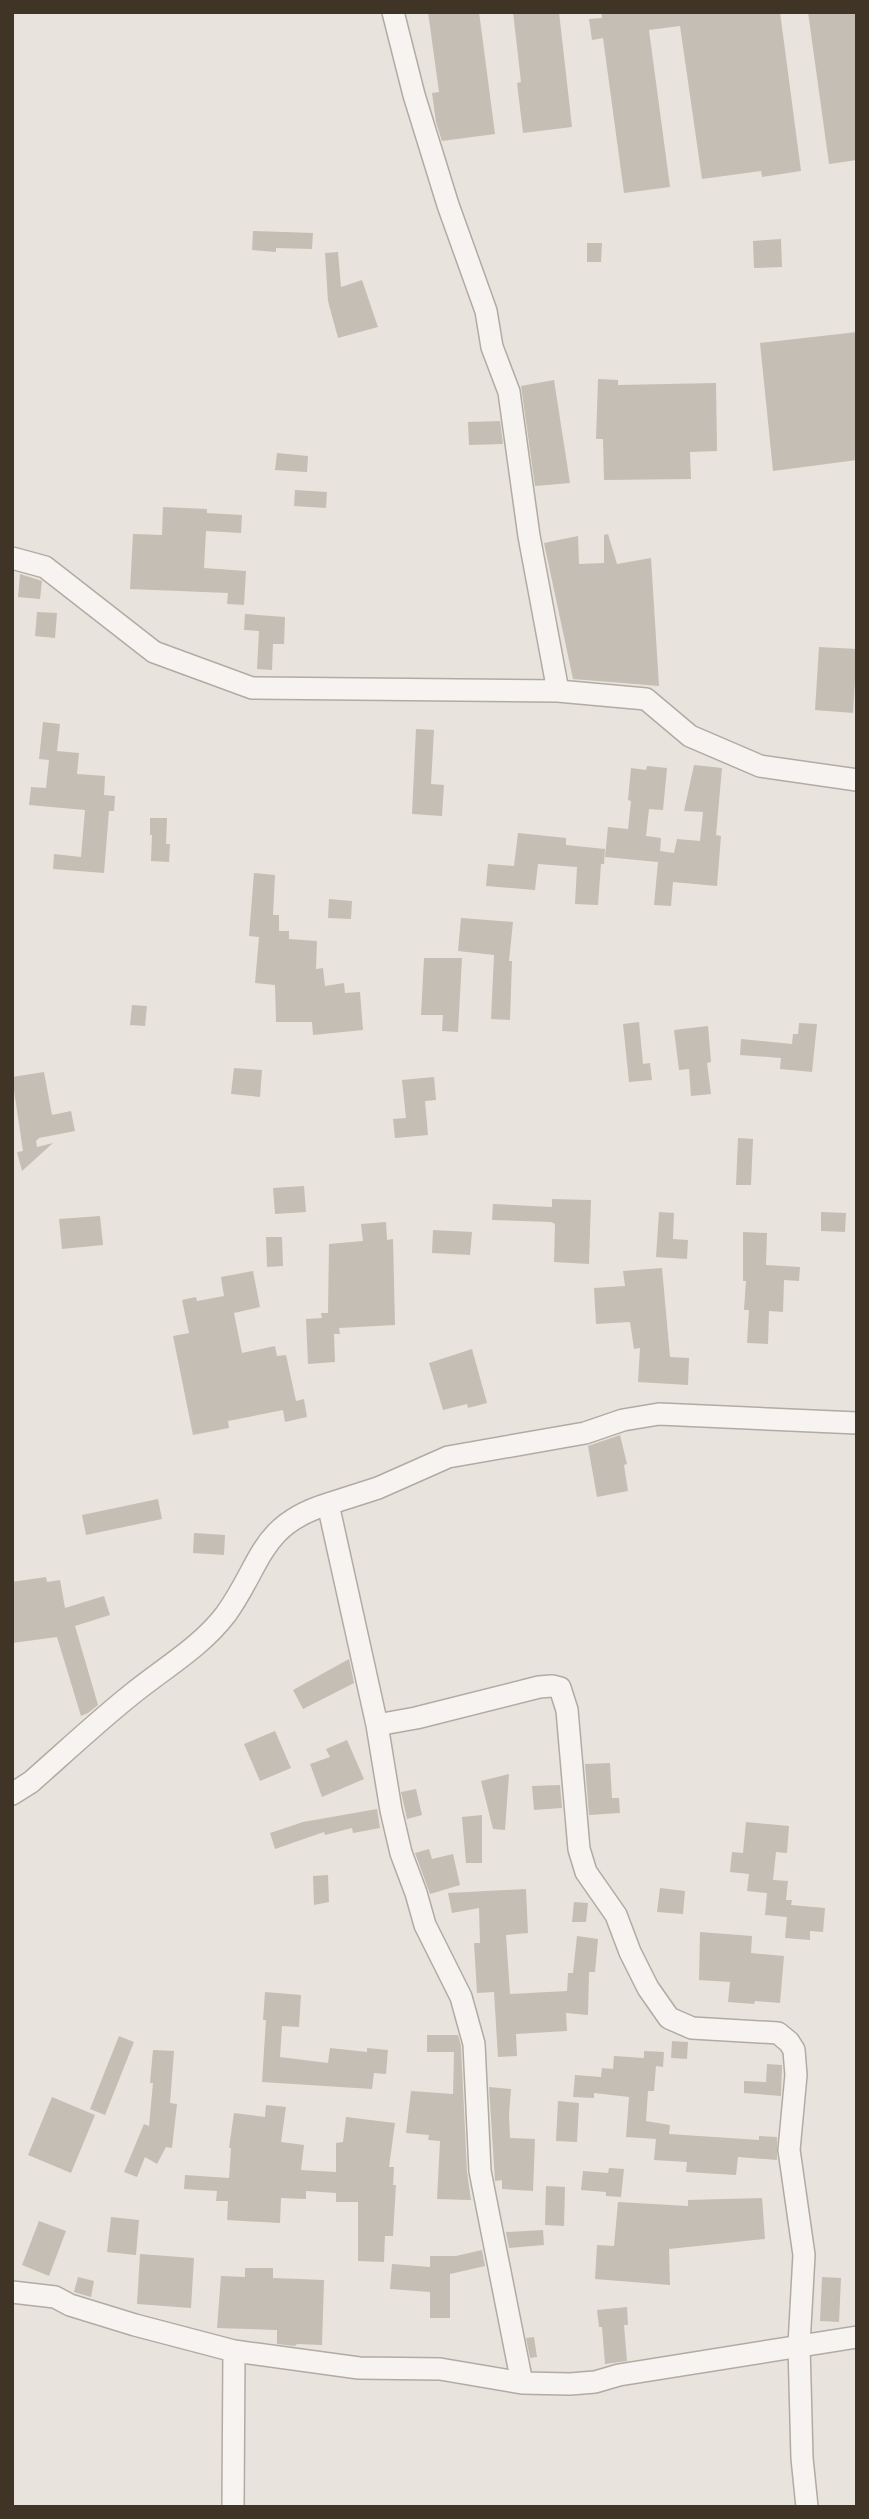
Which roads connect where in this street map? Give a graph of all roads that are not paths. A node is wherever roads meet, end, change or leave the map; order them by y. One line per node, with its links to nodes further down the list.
1 (393, 12): 3 (street)
2 (12, 558): 3 (street)
3 (558, 691): 4 (street)
4 (857, 780)
5 (857, 1423): 6 (street)
6 (328, 1504): 7 (street); 8 (street)
7 (377, 1725): 11 (street); 13 (street)
8 (12, 1794)
9 (12, 2292): 12 (street)
10 (857, 2337): 11 (street)
11 (799, 2345): 13 (street); 15 (street)
12 (234, 2351): 13 (street); 14 (street)
13 (522, 2383)
14 (233, 2507)
15 (807, 2507)

